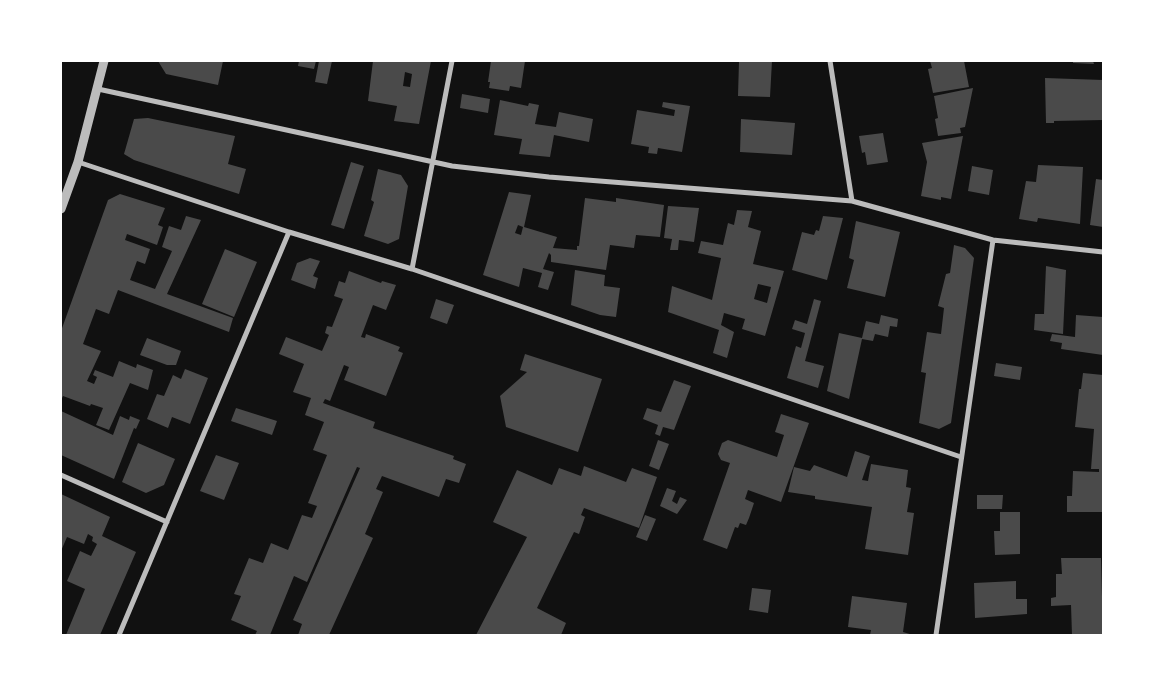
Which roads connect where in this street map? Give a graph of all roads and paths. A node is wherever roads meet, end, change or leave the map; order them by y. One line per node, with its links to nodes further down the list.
1 (104, 61): 4 (street)
2 (452, 61): 6 (street)
3 (830, 61): 7 (street)
4 (98, 89): 5 (street); 6 (street)
5 (78, 162): 8 (street); 9 (street)
6 (433, 162): 7 (street); 12 (street)
7 (852, 201): 10 (street)
8 (61, 209)
9 (288, 232): 12 (street); 15 (street)
10 (993, 240): 11 (street); 13 (street)
11 (1103, 252)
12 (412, 269): 13 (street)
13 (961, 457): 17 (street)
14 (61, 475): 15 (street)
15 (167, 522): 16 (street)
16 (119, 635)
17 (936, 635)

